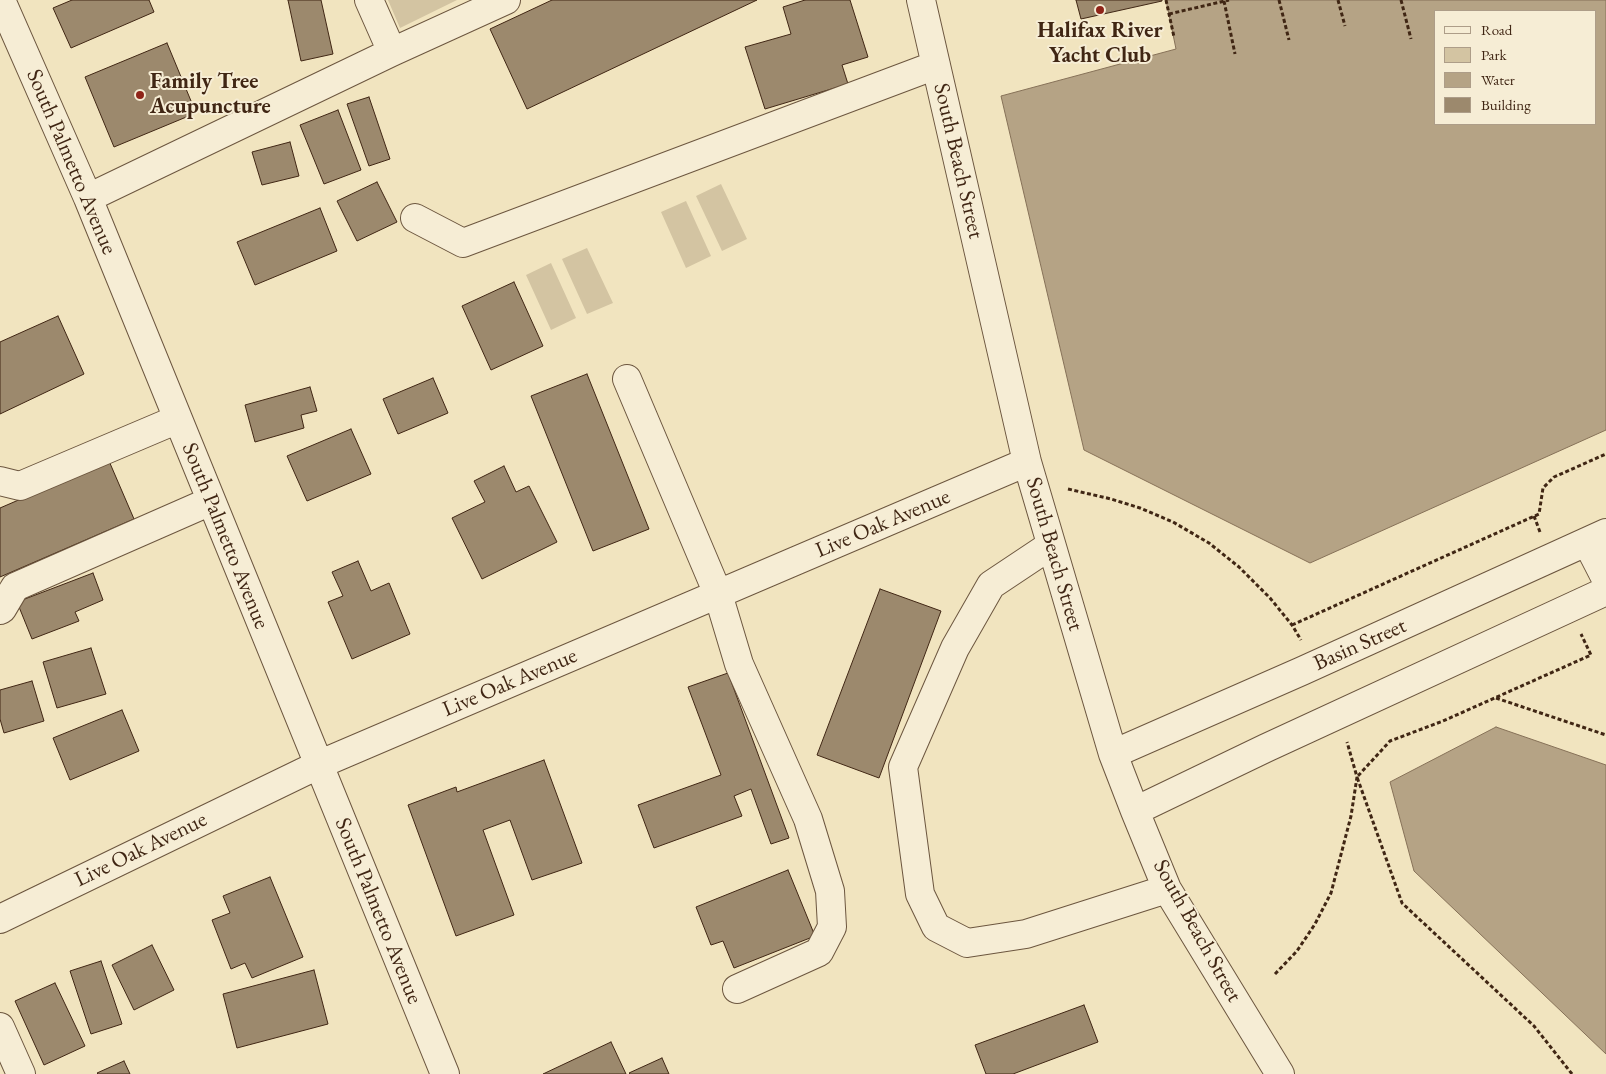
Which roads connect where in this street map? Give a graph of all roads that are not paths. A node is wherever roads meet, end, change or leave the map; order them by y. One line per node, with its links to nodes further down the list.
1 (1, 0): 7 (street, South Palmetto Avenue)
2 (369, 0): 5 (street)
3 (506, 0): 5 (street)
4 (921, 0): 6 (street, South Beach Street)
5 (392, 52): 7 (street)
6 (936, 65): 8 (street); 11 (street, South Beach Street)
7 (88, 198): 10 (street, South Palmetto Avenue)
8 (415, 218)
9 (627, 379): 18 (street)
10 (178, 419): 12 (street); 13 (street, South Palmetto Avenue)
11 (1027, 462): 15 (street, South Beach Street); 18 (street, Live Oak Avenue)
12 (0, 481)
13 (211, 501): 19 (street); 21 (street, South Palmetto Avenue)
14 (1596, 538): 16 (street); 20 (street, Basin Street)
15 (1051, 546): 20 (street, South Beach Street); 23 (street)
16 (1606, 579)
17 (1606, 591): 22 (street)
18 (718, 594): 21 (street, Live Oak Avenue); 25 (street)
19 (0, 610)
20 (1113, 754): 22 (street, South Beach Street)
21 (318, 764): 24 (street, Live Oak Avenue); 28 (street, South Palmetto Avenue)
22 (1134, 811): 23 (street, South Beach Street)
23 (1167, 889): 29 (street, South Beach Street)
24 (0, 919)
25 (737, 989)
26 (0, 1027): 27 (street)
27 (21, 1074)
28 (445, 1074)
29 (1280, 1074)

